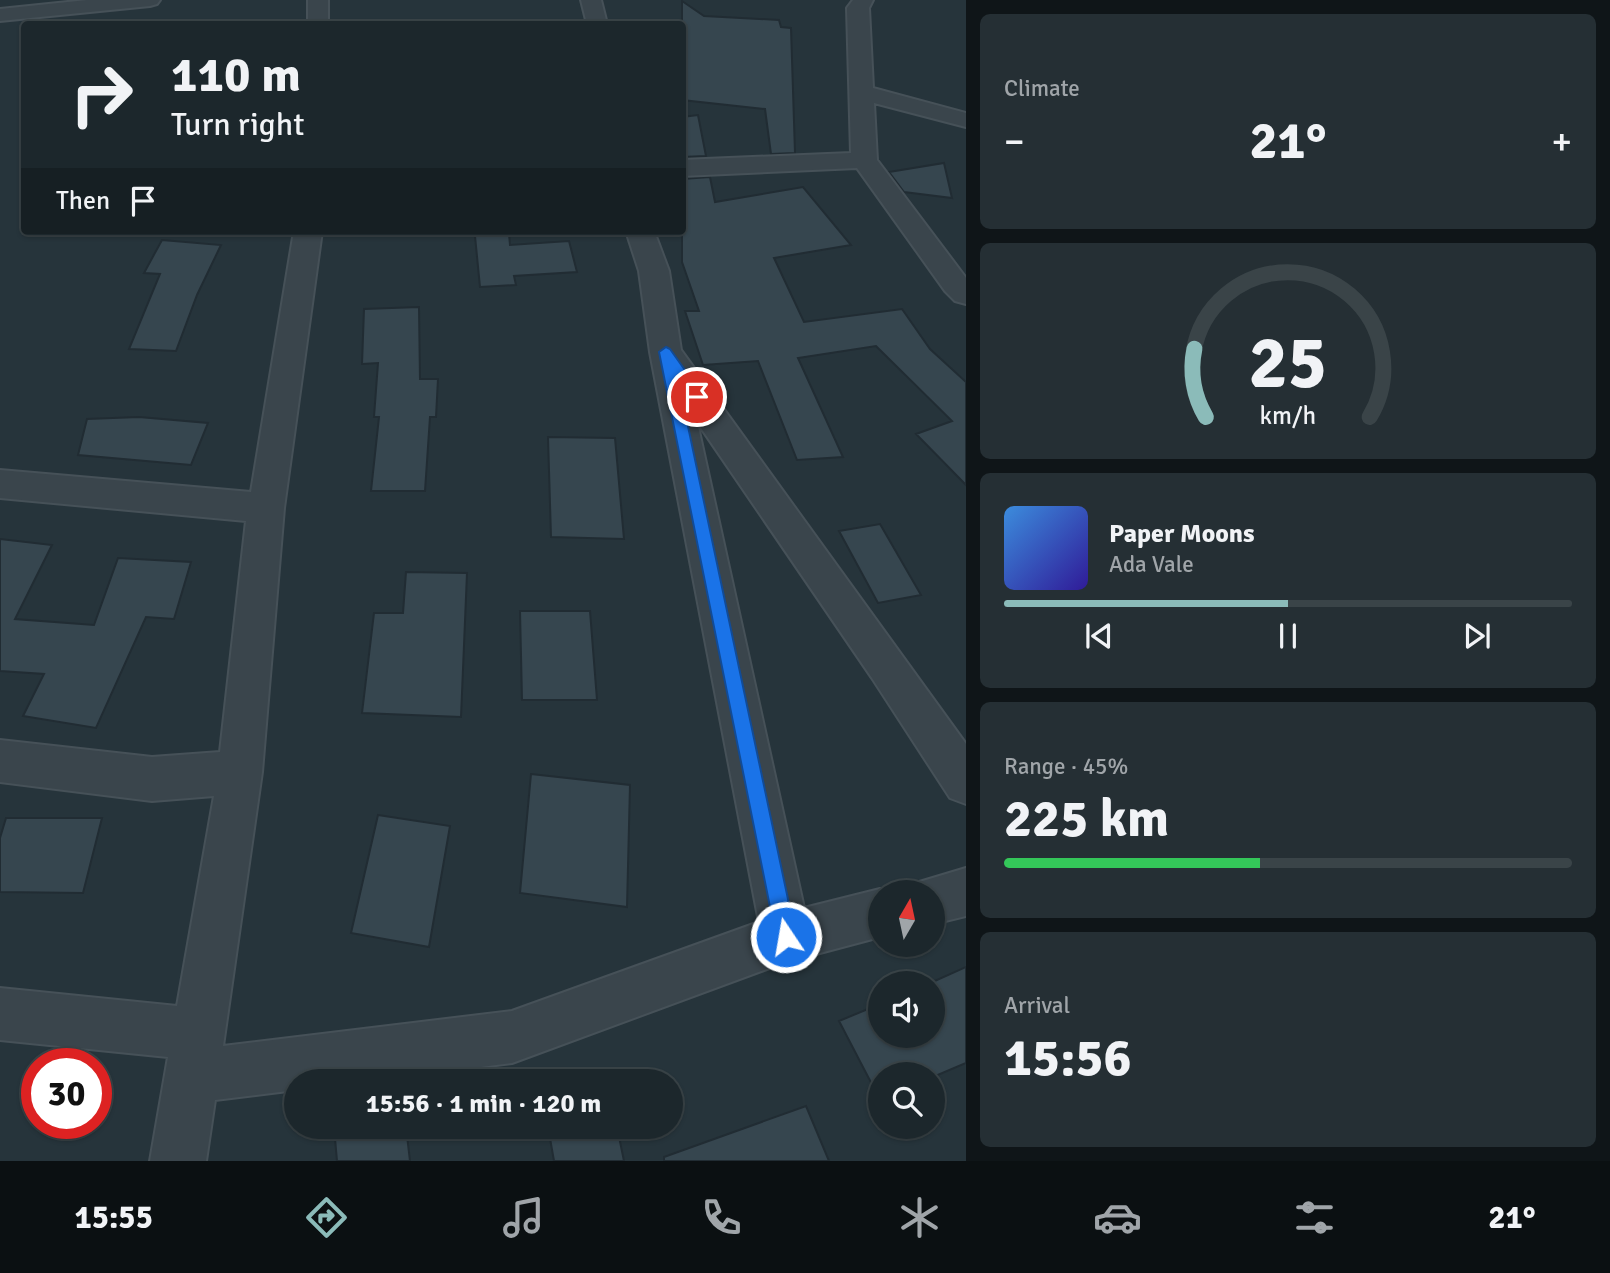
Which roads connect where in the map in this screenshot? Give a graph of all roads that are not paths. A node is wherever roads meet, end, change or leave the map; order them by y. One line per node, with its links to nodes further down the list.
1 (150, 0): 5 (street)
2 (318, 0): 6 (street)
3 (591, 0): 7 (street)
4 (863, 0): 8 (street)
5 (0, 15)
6 (318, 21)
7 (596, 21)
8 (861, 92): 9 (street); 10 (street)
9 (966, 120)
10 (864, 160): 11 (street); 14 (street)
11 (686, 168)
12 (307, 235): 17 (street)
13 (641, 235): 15 (street)
14 (966, 294)
15 (666, 352): 20 (street); 24 (street)
16 (0, 484): 17 (street)
17 (265, 508): 19 (street)
18 (0, 761): 19 (street)
19 (240, 772): 26 (street)
20 (966, 782)
21 (966, 892): 22 (street)
22 (945, 897)
23 (868, 916): 24 (street)
24 (786, 937): 26 (street)
25 (0, 1014): 26 (street)
26 (195, 1055): 27 (street)
27 (178, 1161)

